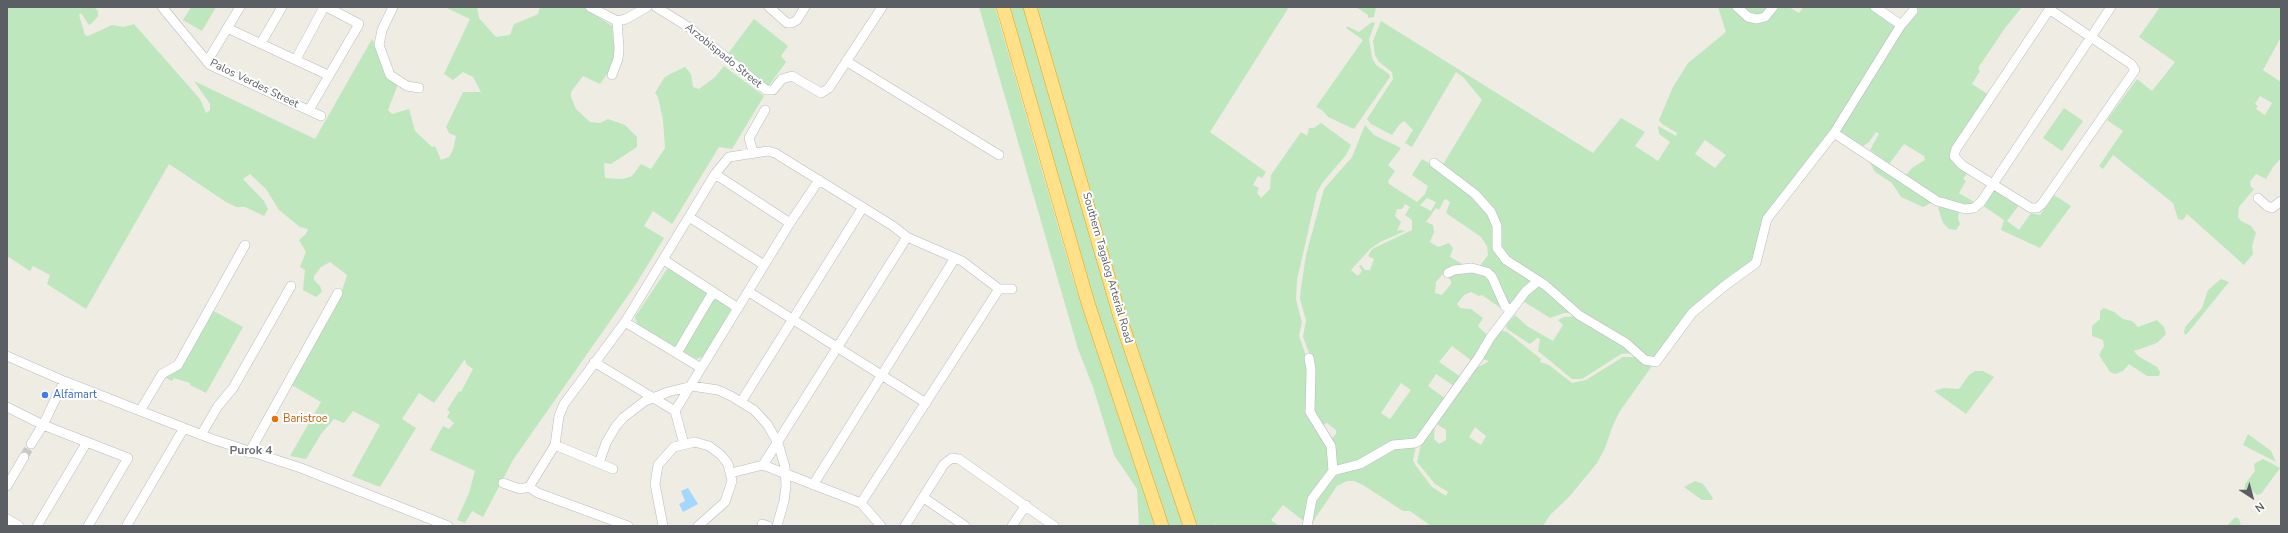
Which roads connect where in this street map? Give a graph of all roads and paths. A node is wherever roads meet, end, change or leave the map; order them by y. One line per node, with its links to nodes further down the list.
1 (162, 7): 28 (street, Palos Verdes Street)
2 (240, 7): 23 (street)
3 (282, 7): 25 (street)
4 (324, 7): 26 (street)
5 (327, 7): 29 (street)
6 (393, 7): 31 (street)
7 (590, 7): 21 (street)
8 (646, 7): 21 (street)
9 (656, 7): 27 (street, Arzobispado Street)
10 (769, 7): 11 (street)
11 (805, 7)
12 (882, 7): 27 (street, Arzobispado Street)
13 (1003, 7): 117 (highway)
14 (1030, 7): 118 (highway, Southern Tagalog Arterial Road)
15 (1737, 7): 16 (street)
16 (1773, 7)
17 (1875, 7): 22 (street)
18 (2111, 7): 24 (street)
19 (2050, 8): 24 (street); 41 (street)
20 (1913, 11): 22 (street)
21 (617, 21): 30 (street)
22 (1901, 25): 35 (street)
23 (227, 28): 25 (street); 28 (street)
24 (2092, 37): 41 (street); 41 (street)
25 (261, 43): 26 (street)
26 (296, 60): 29 (street)
27 (846, 61): 37 (street)
28 (207, 62): 32 (street, Palos Verdes Street)
29 (328, 75): 32 (street)
30 (612, 75)
31 (419, 88)
32 (309, 110): 34 (street, Palos Verdes Street)
33 (765, 110): 36 (street)
34 (321, 116)
35 (1834, 133): 41 (street); 53 (street)
36 (753, 152): 39 (street); 40 (street)
37 (999, 154)
38 (1434, 163): 53 (street)
39 (716, 174): 45 (street); 46 (street)
40 (819, 180): 44 (street); 46 (street)
41 (1994, 184)
42 (2258, 198): 43 (street)
43 (2281, 201)
44 (863, 207): 47 (street); 62 (street)
45 (689, 217): 50 (street); 51 (street)
46 (790, 223): 51 (street)
47 (907, 237): 49 (street); 64 (street)
48 (245, 245): 77 (street)
49 (956, 258): 55 (street); 70 (street)
50 (664, 260): 57 (street); 63 (street)
51 (764, 265): 58 (street)
52 (1448, 273): 61 (street)
53 (1537, 282): 61 (street)
54 (291, 286): 81 (street)
55 (999, 289): 56 (street); 75 (street)
56 (1012, 290)
57 (713, 292): 60 (street); 65 (street)
58 (749, 292): 60 (street); 62 (street)
59 (338, 294): 87 (street)
60 (738, 308): 69 (street)
61 (1511, 311): 92 (street)
62 (793, 319): 64 (street); 74 (street)
63 (625, 322): 65 (street); 68 (street)
64 (839, 346): 70 (street); 83 (street)
65 (677, 353): 69 (street)
66 (7, 356): 71 (street)
67 (1309, 358): 92 (street)
68 (594, 362): 73 (street); 86 (street)
69 (701, 368): 72 (street)
70 (882, 374): 75 (street); 96 (street)
71 (64, 381): 77 (street); 79 (street)
72 (692, 386): 73 (street); 74 (street); 78 (street)
73 (654, 397): 78 (street); 89 (street)
74 (741, 402): 83 (street)
75 (926, 403): 100 (street)
76 (7, 407): 79 (street)
77 (140, 411): 80 (street)
78 (675, 411): 85 (street)
79 (43, 425): 82 (street); 84 (street)
80 (184, 428): 81 (street); 103 (street)
81 (201, 435): 87 (street)
82 (87, 442): 105 (street); 106 (street)
83 (778, 443): 90 (street); 94 (street)
84 (31, 444)
85 (684, 444): 93 (street); 109 (street)
86 (555, 445): 89 (street); 98 (street)
87 (249, 453): 107 (street)
88 (24, 457): 97 (street)
89 (599, 463): 91 (street)
90 (763, 465): 93 (street); 94 (street)
91 (613, 469)
92 (1333, 471): 119 (street)
93 (731, 473): 110 (street)
94 (786, 476): 96 (street); 111 (street)
95 (503, 483): 98 (street)
96 (813, 485): 100 (street)
97 (7, 486)
98 (529, 487): 108 (street)
99 (924, 498): 101 (street); 113 (street); 114 (street)
100 (861, 503): 112 (street)
101 (1026, 505): 115 (street); 116 (street)
102 (7, 519): 104 (street)
103 (127, 525)
104 (18, 526)
105 (37, 526)
106 (88, 526)
107 (448, 526)
108 (628, 526)
109 (663, 526)
110 (698, 526)
111 (776, 526)
112 (881, 526)
113 (905, 526)
114 (965, 526)
115 (1012, 526)
116 (1054, 526)
117 (1162, 526)
118 (1190, 526)
119 (1307, 526)

